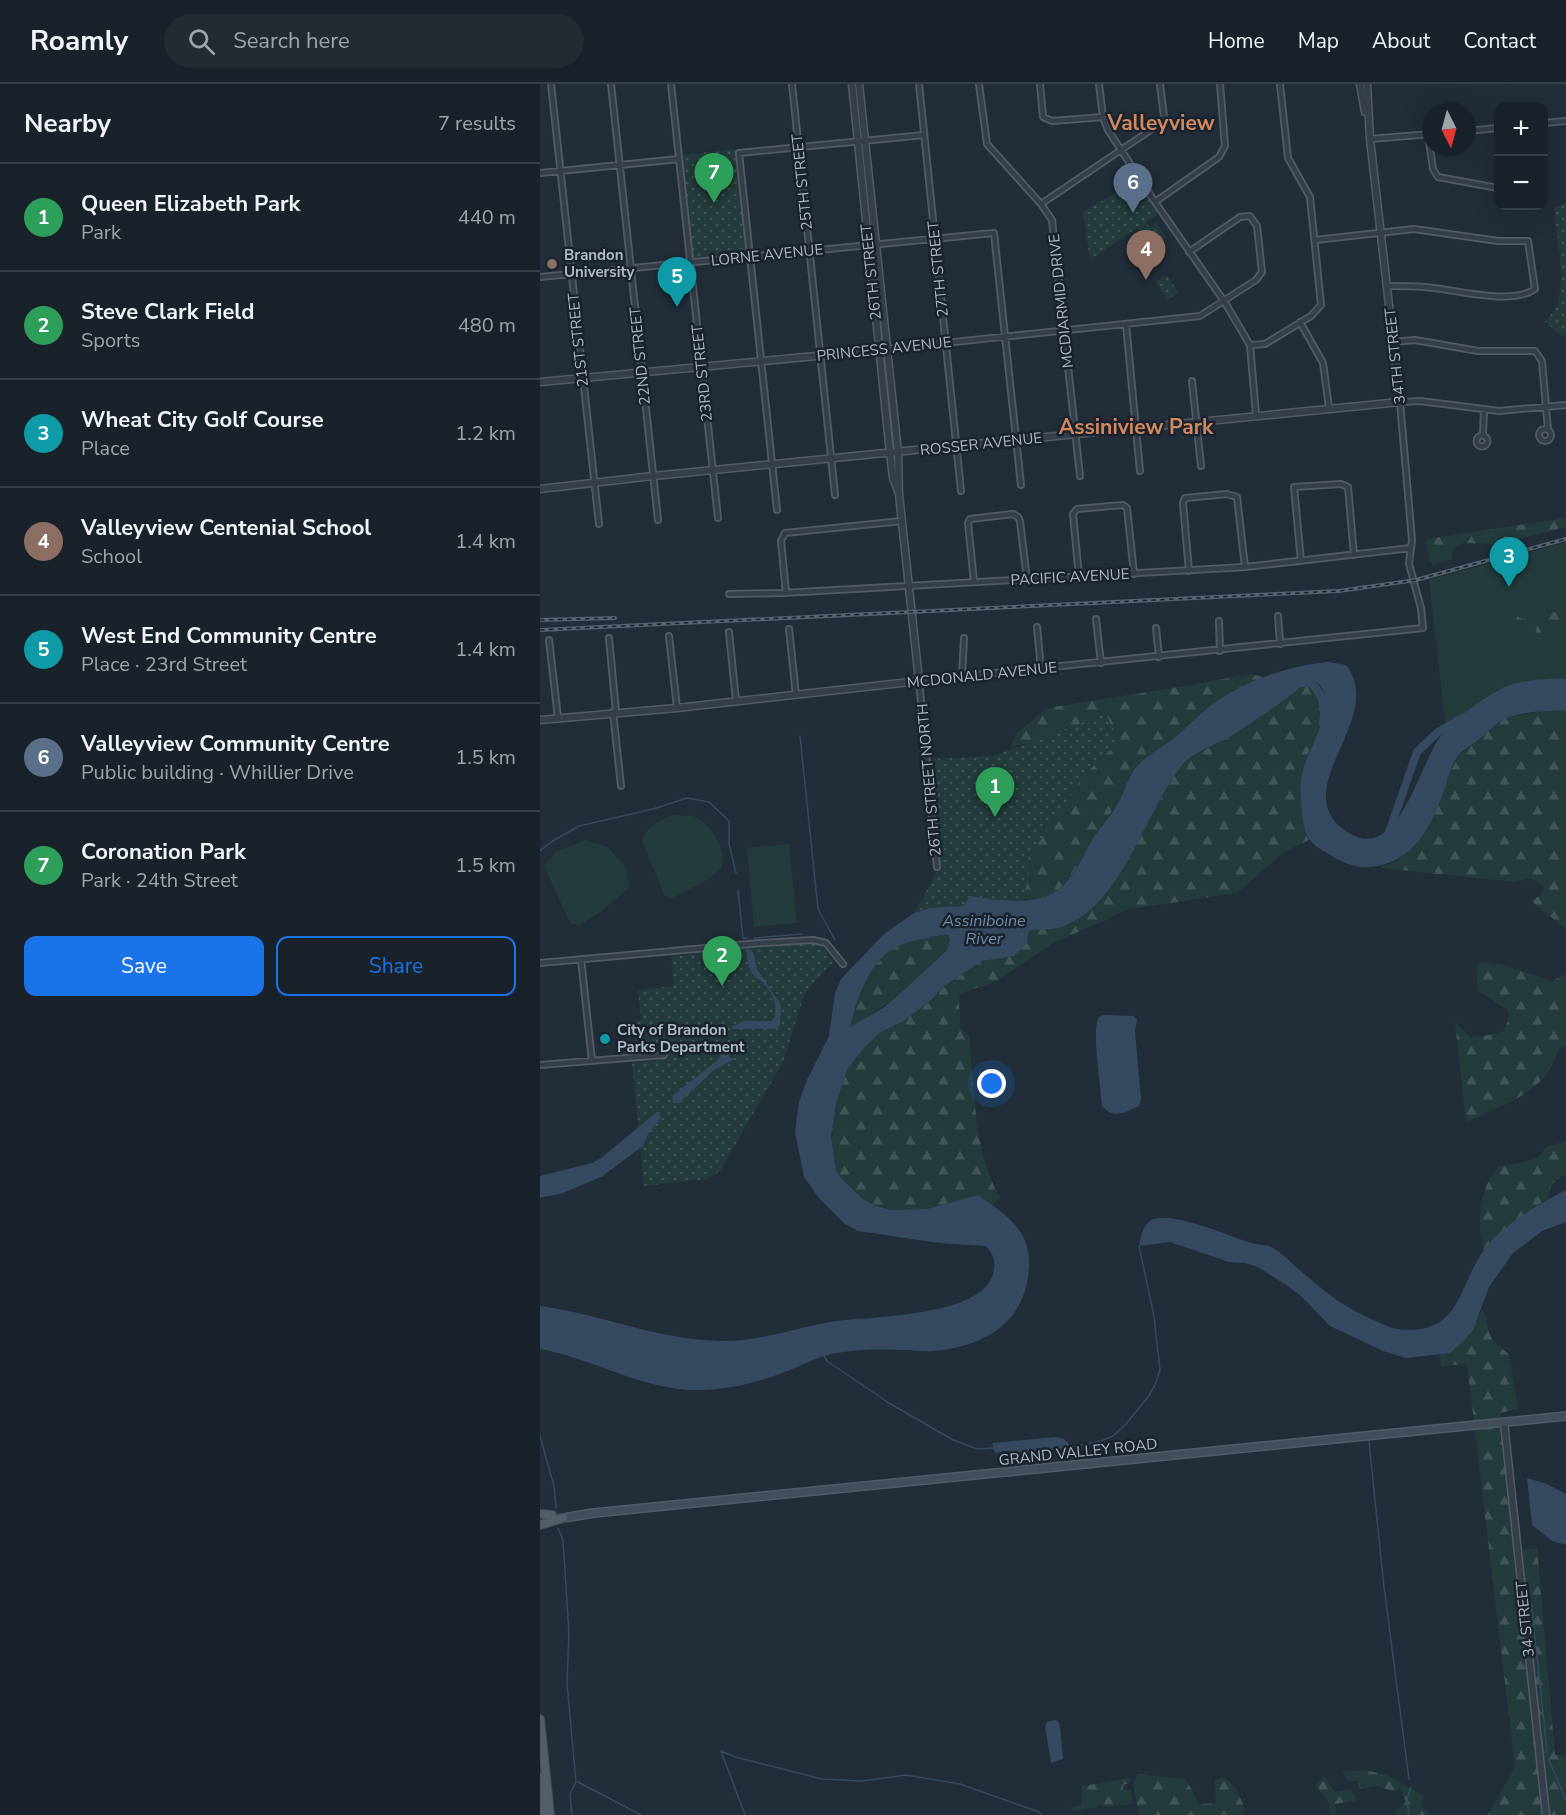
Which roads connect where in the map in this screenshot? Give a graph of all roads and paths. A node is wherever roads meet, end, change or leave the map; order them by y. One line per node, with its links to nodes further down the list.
1 (551, 84): 31 (street, 21ST STREET)
2 (611, 84): 30 (street, 22ND STREET)
3 (671, 84): 29 (street, 23RD STREET)
4 (792, 84): 26 (street, 25TH STREET)
5 (852, 84): 25 (street, 26TH STREET)
6 (859, 84): 24 (street, 26TH STREET)
7 (919, 84): 22 (street, 27TH STREET)
8 (979, 84): 35 (street, MCDIARMID DRIVE)
9 (1040, 84): 16 (street)
10 (1100, 84): 16 (street)
11 (1160, 84): 27 (street)
12 (1220, 84): 34 (street)
13 (1280, 84): 38 (street)
14 (1360, 84): 23 (street, 34TH STREET)
15 (1367, 84): 23 (street, 34TH STREET)
16 (1103, 117): 27 (street)
17 (1566, 121): 18 (street)
18 (1548, 123)
19 (1494, 128): 20 (street)
20 (1476, 130)
21 (1422, 134): 23 (street)
22 (924, 135): 24 (street); 37 (street, 27TH STREET)
23 (1370, 137): 36 (street, 34TH STREET)
24 (865, 140): 25 (street); 39 (street, 26TH STREET)
25 (856, 141): 26 (street); 40 (street, 26TH STREET)
26 (798, 147): 41 (street, 25TH STREET); 43 (street)
27 (1122, 151): 34 (street); 35 (street)
28 (1431, 156): 33 (street)
29 (679, 159): 30 (street); 44 (street, 23RD STREET)
30 (620, 165): 31 (street); 45 (street, 22ND STREET)
31 (561, 171): 32 (street); 46 (street, 21ST STREET)
32 (540, 173)
33 (1494, 187)
34 (1155, 202): 42 (street)
35 (1041, 204): 52 (street, MCDIARMID DRIVE)
36 (1381, 233): 38 (street); 48 (street, 34TH STREET); 48 (street)
37 (935, 238): 39 (street, LORNE AVENUE); 53 (street, LORNE AVENUE); 55 (street, 27TH STREET)
38 (1315, 240): 50 (street)
39 (876, 244): 40 (street, LORNE AVENUE); 57 (street, 26TH STREET)
40 (868, 245): 41 (street, LORNE AVENUE); 58 (street, 26TH STREET)
41 (810, 251): 43 (street, LORNE AVENUE); 59 (street, 25TH STREET)
42 (1189, 252): 49 (street); 49 (street, PRINCESS AVENUE)
43 (750, 257): 44 (street, LORNE AVENUE); 60 (street)
44 (690, 263): 45 (street, LORNE AVENUE); 61 (street, 23RD STREET)
45 (630, 268): 46 (street, LORNE AVENUE); 62 (street, 22ND STREET)
46 (571, 274): 47 (street, LORNE AVENUE); 63 (street, 21ST STREET)
47 (540, 278)
48 (1387, 286): 54 (street, 34TH STREET)
49 (1224, 301): 51 (street, PRINCESS AVENUE); 56 (street)
50 (1300, 322): 56 (street); 69 (street)
51 (1126, 324): 52 (street, PRINCESS AVENUE); 73 (street)
52 (1064, 330): 53 (street, PRINCESS AVENUE); 75 (street, MCDIARMID DRIVE)
53 (1005, 337): 55 (street, PRINCESS AVENUE); 77 (street)
54 (1393, 342): 66 (street, 34TH STREET); 68 (street)
55 (946, 343): 57 (street, PRINCESS AVENUE); 78 (street, 27TH STREET)
56 (1250, 345): 71 (street)
57 (887, 349): 58 (street, PRINCESS AVENUE); 79 (street, 26TH STREET)
58 (879, 350): 59 (street, PRINCESS AVENUE); 80 (street, 26TH STREET)
59 (820, 356): 60 (street, PRINCESS AVENUE); 81 (street, 25TH STREET)
60 (760, 360): 61 (street, PRINCESS AVENUE); 82 (street)
61 (701, 366): 62 (street, PRINCESS AVENUE); 84 (street, 23RD STREET)
62 (642, 372): 63 (street, PRINCESS AVENUE); 86 (street, 22ND STREET)
63 (583, 378): 65 (street, PRINCESS AVENUE); 88 (street, 21ST STREET)
64 (1192, 381): 72 (street)
65 (540, 382)
66 (1400, 402): 69 (street, ROSSER AVENUE); 70 (street, ROSSER AVENUE); 99 (street, 34TH STREET)
67 (1566, 405): 68 (street, ROSSER AVENUE)
68 (1546, 407): 70 (street, ROSSER AVENUE); 74 (street)
69 (1329, 408): 71 (street, ROSSER AVENUE)
70 (1484, 409): 76 (street)
71 (1256, 415): 72 (street, ROSSER AVENUE)
72 (1197, 422): 73 (street, ROSSER AVENUE); 83 (street)
73 (1136, 428): 75 (street, ROSSER AVENUE); 85 (street)
74 (1548, 430)
75 (1075, 434): 77 (street, ROSSER AVENUE); 87 (street, MCDIARMID DRIVE)
76 (1483, 435)
77 (1016, 440): 78 (street, ROSSER AVENUE); 89 (street)
78 (957, 446): 79 (street, ROSSER AVENUE); 91 (street, 27TH STREET)
79 (898, 452): 80 (street, ROSSER AVENUE); 92 (street, 26TH STREET)
80 (890, 453): 81 (street, ROSSER AVENUE); 92 (street, 26TH STREET)
81 (831, 458): 82 (street, ROSSER AVENUE); 93 (street, 25TH STREET)
82 (772, 464): 84 (street, ROSSER AVENUE); 94 (street)
83 (1201, 466)
84 (713, 470): 86 (street, ROSSER AVENUE); 95 (street, 23RD STREET)
85 (1140, 471)
86 (653, 476): 88 (street, ROSSER AVENUE); 96 (street, 22ND STREET)
87 (1080, 476)
88 (594, 484): 90 (street, ROSSER AVENUE); 98 (street, 21ST STREET)
89 (1021, 484)
90 (540, 489)
91 (961, 491)
92 (899, 494): 97 (street, 26TH STREET)
93 (836, 495)
94 (777, 510)
95 (718, 518)
96 (658, 520)
97 (902, 521): 108 (street, 26TH STREET); 109 (street)
98 (599, 524)
99 (1411, 548): 100 (street, PACIFIC AVENUE); 116 (street, 34TH STREET)
100 (1354, 555): 101 (street, PACIFIC AVENUE); 101 (street)
101 (1301, 561): 102 (street, PACIFIC AVENUE)
102 (1245, 567): 103 (street, PACIFIC AVENUE); 103 (street)
103 (1189, 571): 104 (street, PACIFIC AVENUE)
104 (1134, 574): 105 (street, PACIFIC AVENUE); 105 (street)
105 (1079, 577): 106 (street, PACIFIC AVENUE)
106 (1027, 580): 107 (street, PACIFIC AVENUE); 107 (street)
107 (974, 582): 108 (street, PACIFIC AVENUE)
108 (909, 586): 109 (street, PACIFIC AVENUE); 129 (street, 26TH STREET NORTH)
109 (786, 593): 110 (street, PACIFIC AVENUE)
110 (729, 594)
111 (1278, 616): 123 (street)
112 (1096, 619): 126 (street)
113 (1219, 621): 124 (street)
114 (1037, 627): 127 (street)
115 (1156, 628): 125 (street)
116 (1424, 628): 123 (street, MCDONALD AVENUE)
117 (789, 629): 130 (street)
118 (729, 632): 131 (street)
119 (669, 636): 132 (street)
120 (609, 638): 133 (street)
121 (964, 638): 128 (street)
122 (549, 640): 134 (street)
123 (1280, 644): 124 (street, MCDONALD AVENUE)
124 (1220, 651): 125 (street, MCDONALD AVENUE)
125 (1159, 657): 126 (street, MCDONALD AVENUE)
126 (1101, 663): 127 (street, MCDONALD AVENUE)
127 (1041, 669): 128 (street, MCDONALD AVENUE)
128 (962, 677): 129 (street, MCDONALD AVENUE)
129 (919, 681): 130 (street, MCDONALD AVENUE); 137 (street, 26TH STREET NORTH)
130 (796, 695): 131 (street, MCDONALD AVENUE)
131 (736, 701): 132 (street, MCDONALD AVENUE)
132 (677, 708): 133 (street, MCDONALD AVENUE)
133 (615, 712): 134 (street, MCDONALD AVENUE); 136 (street)
134 (558, 718): 135 (street, MCDONALD AVENUE)
135 (540, 720)
136 (621, 786)
137 (937, 867)
138 (581, 959): 139 (street); 140 (street); 142 (street)
139 (540, 963)
140 (843, 964)
141 (664, 1055): 142 (street)
142 (592, 1061): 143 (street)
143 (540, 1065)
144 (1566, 1416): 145 (main road, GRAND VALLEY ROAD)
145 (1504, 1422): 146 (main road, GRAND VALLEY ROAD); 155 (street, 34 STREET)
146 (594, 1513): 148 (main road, GRAND VALLEY ROAD); 149 (main road, GRAND VALLEY ROAD)
147 (540, 1515): 148 (main road)
148 (552, 1515)
149 (563, 1518): 150 (main road)
150 (540, 1523)
151 (540, 1719): 154 (main road)
152 (540, 1777): 153 (main road)
153 (544, 1815)
154 (550, 1815)
155 (1546, 1815)

